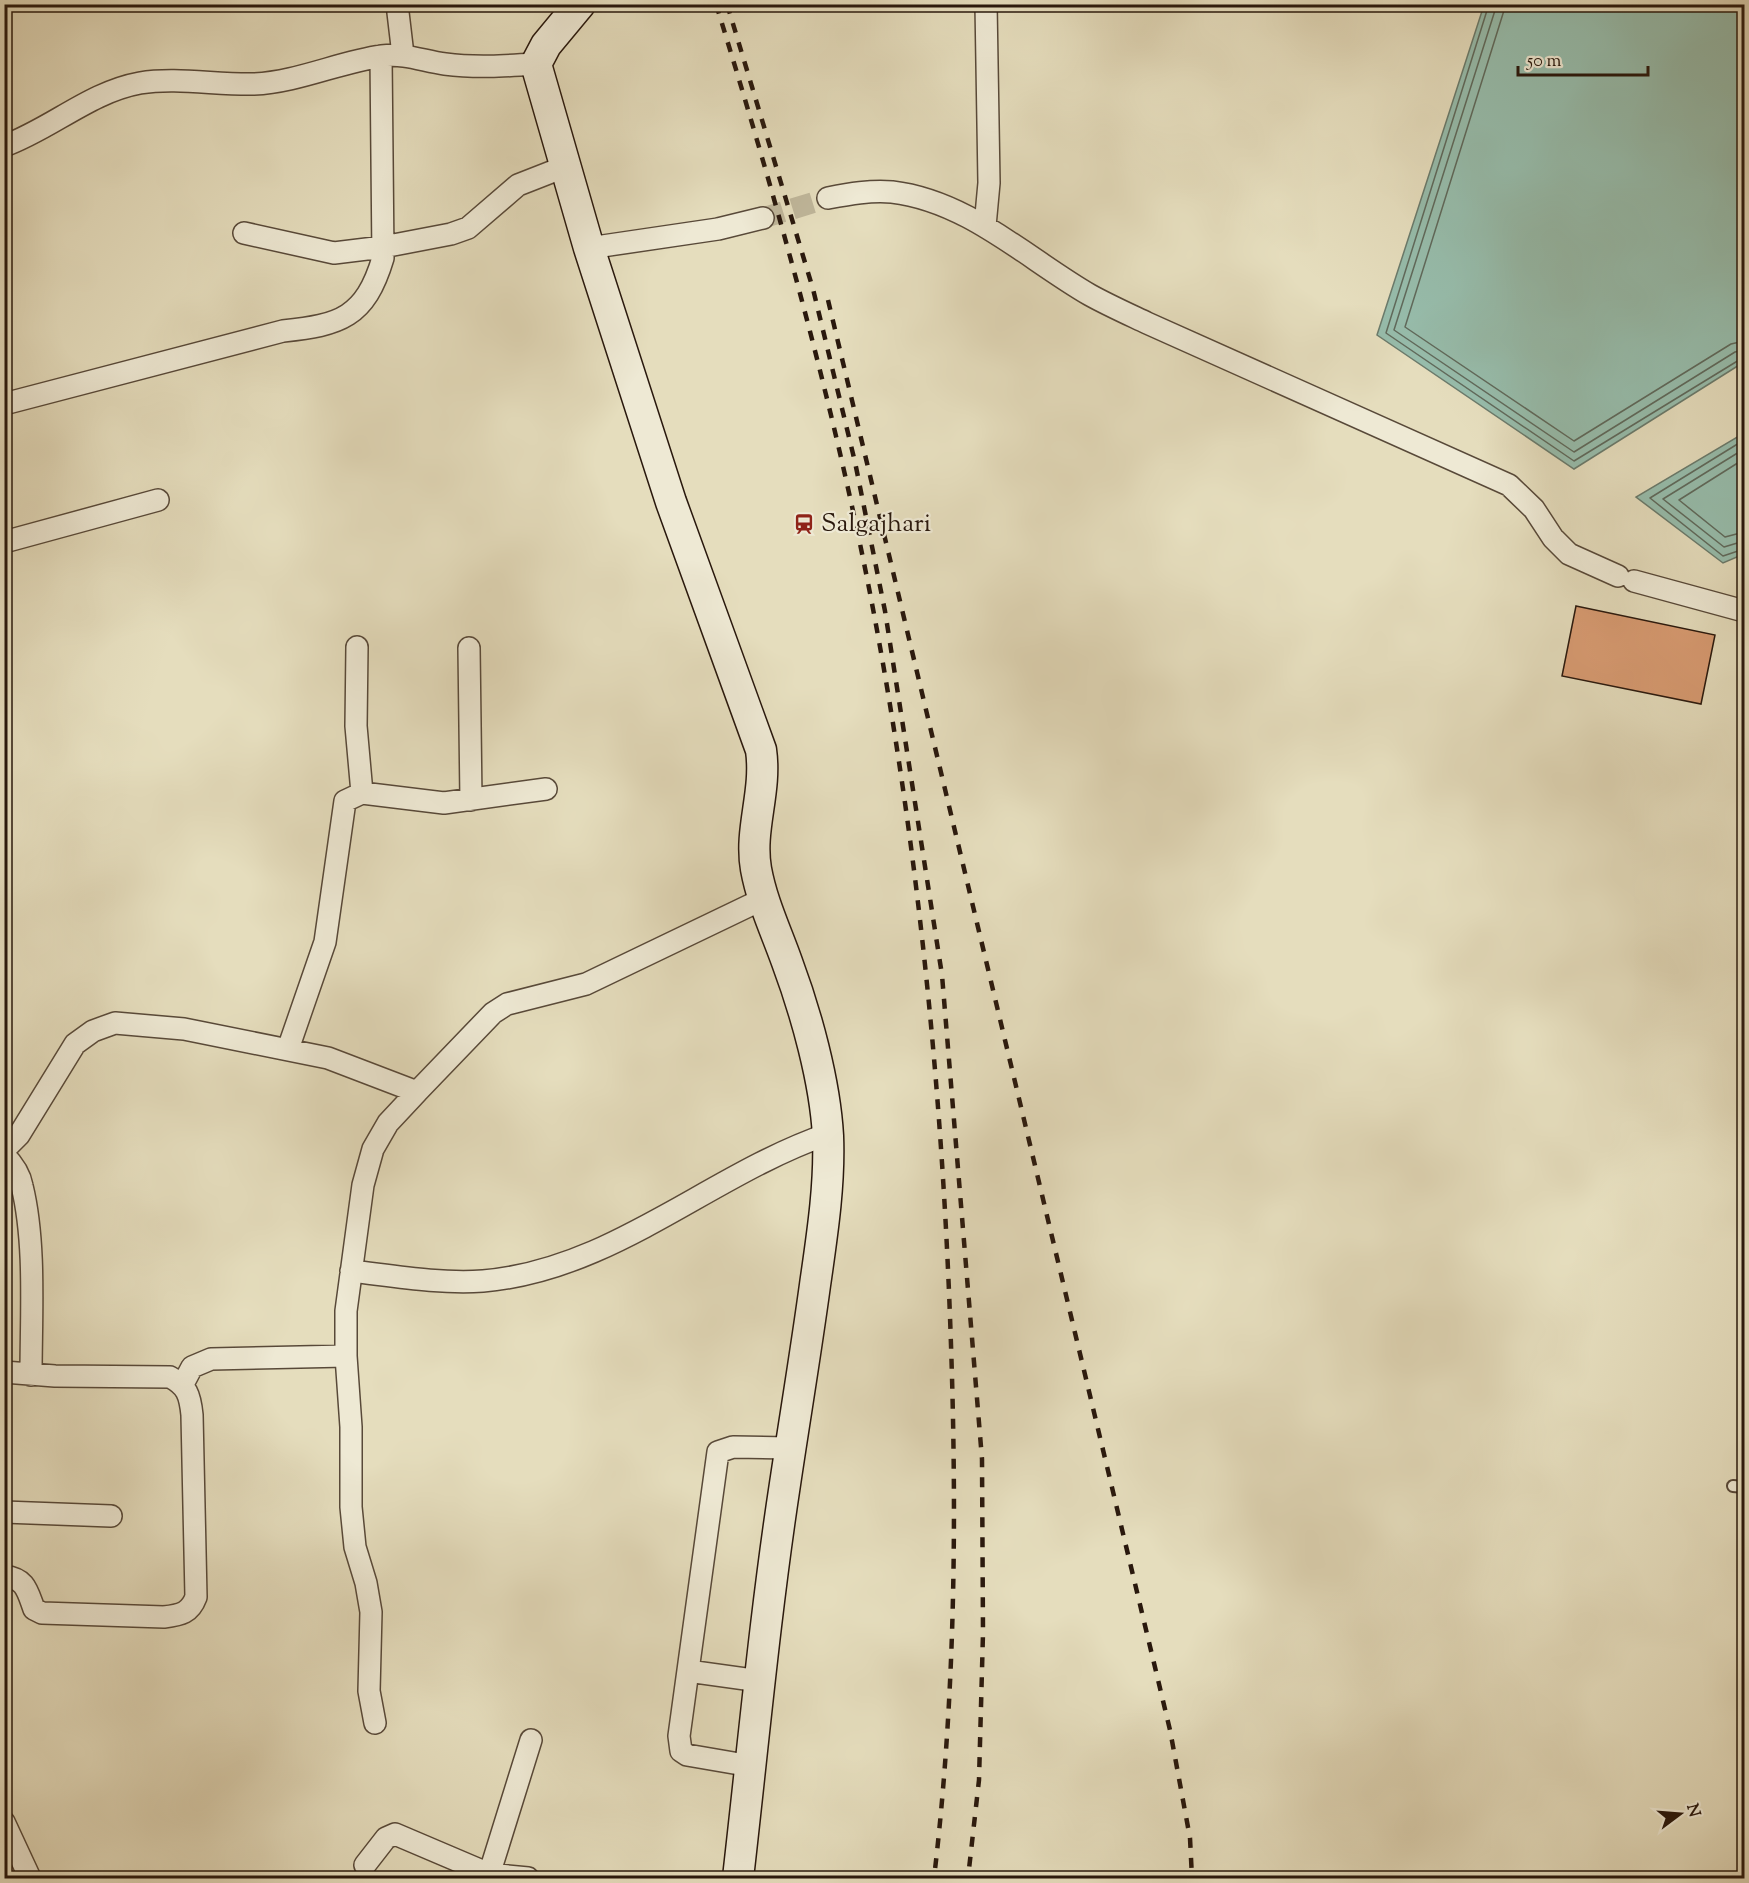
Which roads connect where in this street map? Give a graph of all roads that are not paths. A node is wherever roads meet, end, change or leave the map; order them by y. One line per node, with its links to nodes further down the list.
1 (397, 4): 4 (street)
2 (580, 4): 6 (main road)
3 (986, 4): 11 (street)
4 (403, 54): 5 (street); 6 (street)
5 (381, 56): 7 (street); 13 (street)
6 (536, 64): 8 (main road)
7 (4, 146)
8 (564, 167): 13 (street); 14 (main road)
9 (828, 198): 11 (street)
10 (763, 218): 14 (street)
11 (986, 226): 18 (street)
12 (244, 233): 13 (street)
13 (383, 247): 15 (street)
14 (589, 248): 24 (main road)
15 (4, 404)
16 (158, 500): 17 (street)
17 (4, 542)
18 (1744, 611)
19 (357, 647): 22 (street)
20 (469, 648): 23 (street)
21 (546, 789): 23 (street)
22 (362, 794): 23 (street); 25 (street)
23 (471, 800)
24 (763, 899): 26 (street); 27 (main road)
25 (288, 1049): 26 (street); 28 (street)
26 (417, 1092): 29 (street)
27 (828, 1134): 29 (street); 34 (main road)
28 (4, 1152): 32 (street)
29 (351, 1271): 30 (street)
30 (346, 1356): 33 (street); 40 (street)
31 (4, 1372): 32 (street)
32 (30, 1375): 33 (street)
33 (183, 1384): 37 (street)
34 (790, 1448): 38 (street); 39 (main road)
35 (4, 1512): 36 (street)
36 (111, 1516)
37 (4, 1576)
38 (688, 1671): 39 (street); 42 (street)
39 (760, 1681): 42 (main road)
40 (375, 1723)
41 (531, 1740): 45 (street)
42 (751, 1767): 48 (main road)
43 (4, 1822): 46 (street)
44 (365, 1865): 45 (street)
45 (488, 1876): 47 (street)
46 (30, 1878)
47 (528, 1878)
48 (738, 1878)

